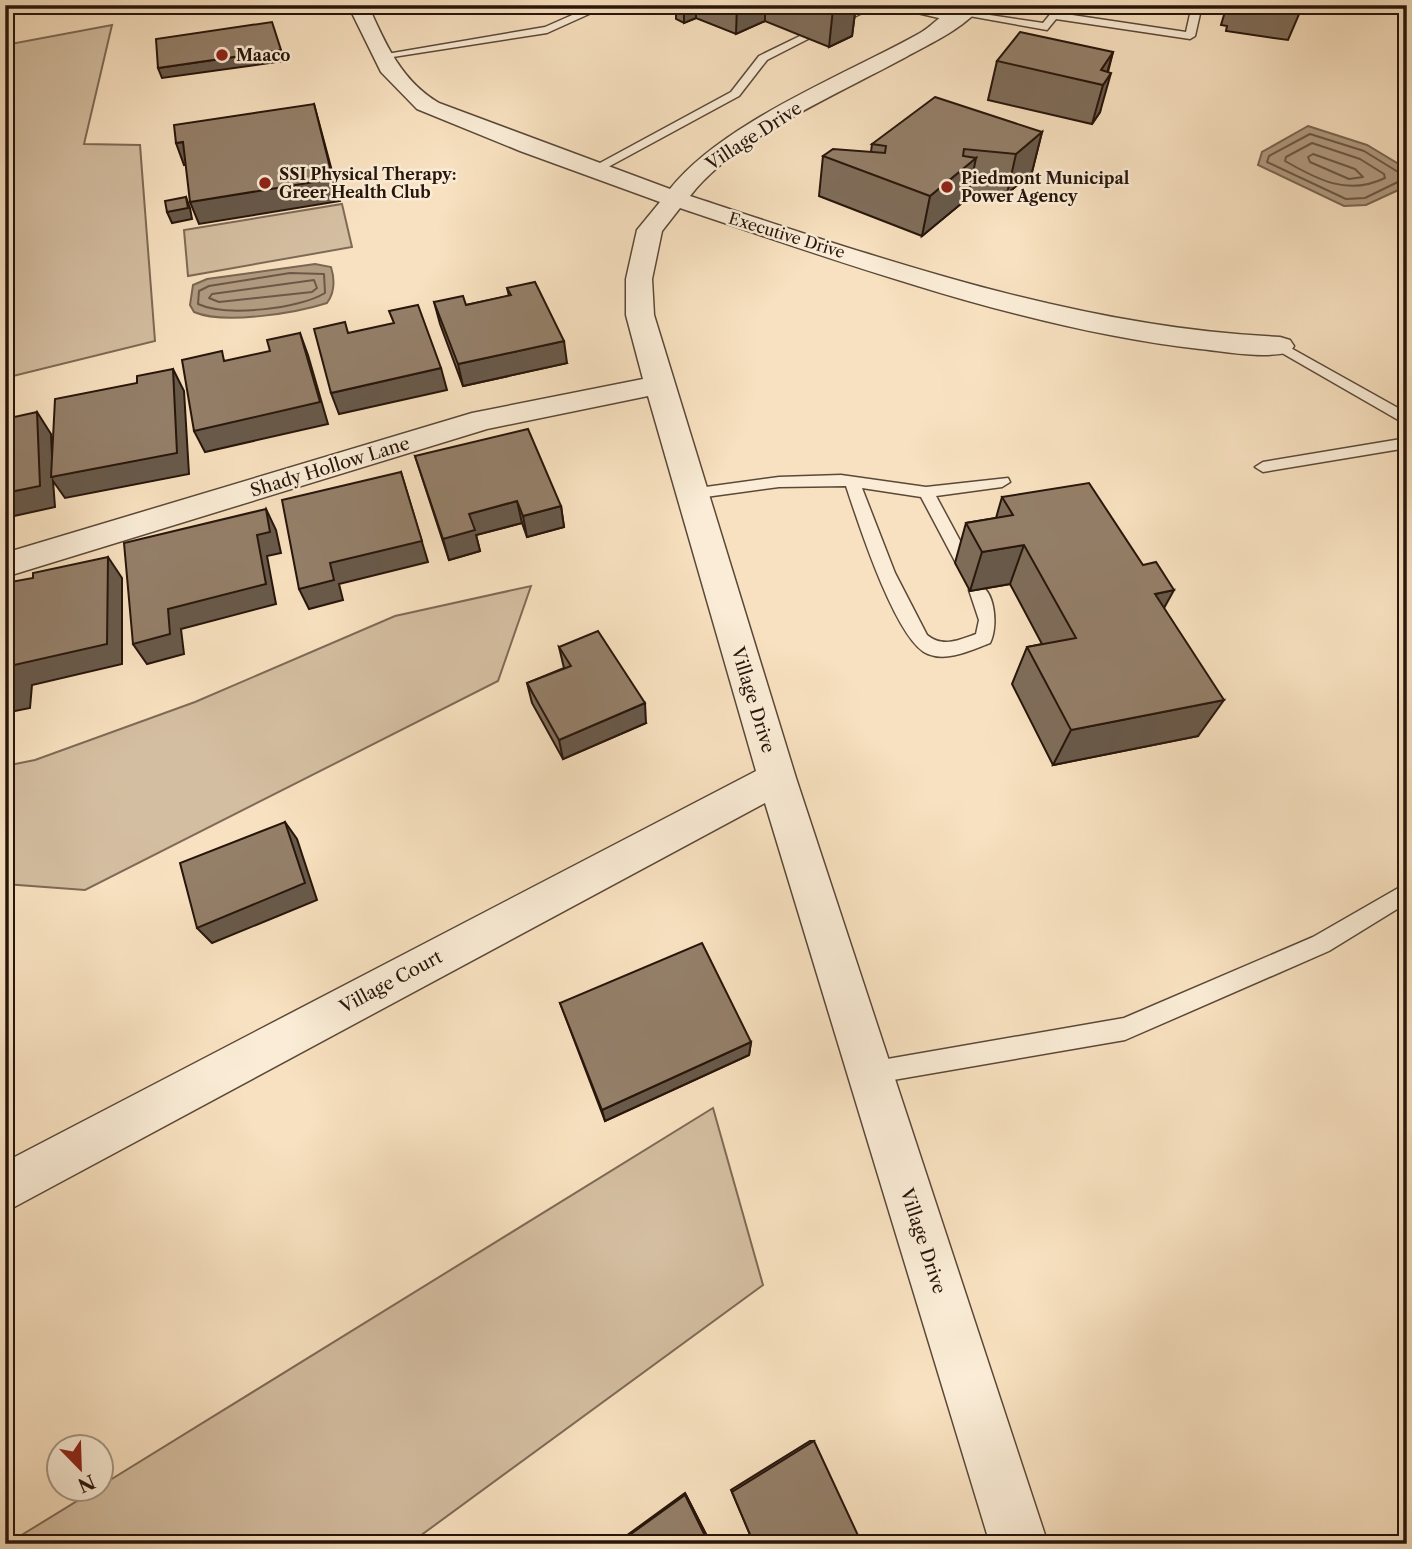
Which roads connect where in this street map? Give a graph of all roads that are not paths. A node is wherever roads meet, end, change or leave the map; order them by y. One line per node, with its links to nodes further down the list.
1 (358, 5): 9 (street, Executive Drive)
2 (604, 5): 9 (lane)
3 (873, 5): 7 (lane)
4 (888, 5): 6 (lane)
5 (1197, 5): 6 (lane)
6 (964, 13): 11 (street, Village Drive)
7 (826, 27)
8 (804, 37): 10 (lane)
9 (380, 56): 10 (street, Executive Drive)
10 (593, 170): 11 (street, Executive Drive)
11 (674, 199): 12 (street, Executive Drive); 13 (street, Village Drive)
12 (1280, 346): 14 (lane)
13 (659, 385): 20 (street, Village Drive); 22 (street, Shady Hollow Lane)
14 (1407, 420)
15 (1407, 443): 16 (lane)
16 (1263, 467)
17 (852, 482): 19 (lane); 20 (lane); 23 (lane)
18 (1002, 482): 19 (lane)
19 (926, 492): 21 (lane)
20 (691, 494): 24 (street, Village Drive)
21 (963, 561)
22 (5, 565)
23 (977, 590)
24 (777, 778): 26 (street, Village Drive); 27 (street, Village Court)
25 (1407, 892): 26 (lane)
26 (870, 1073): 28 (street, Village Drive)
27 (5, 1188)
28 (1020, 1544)

